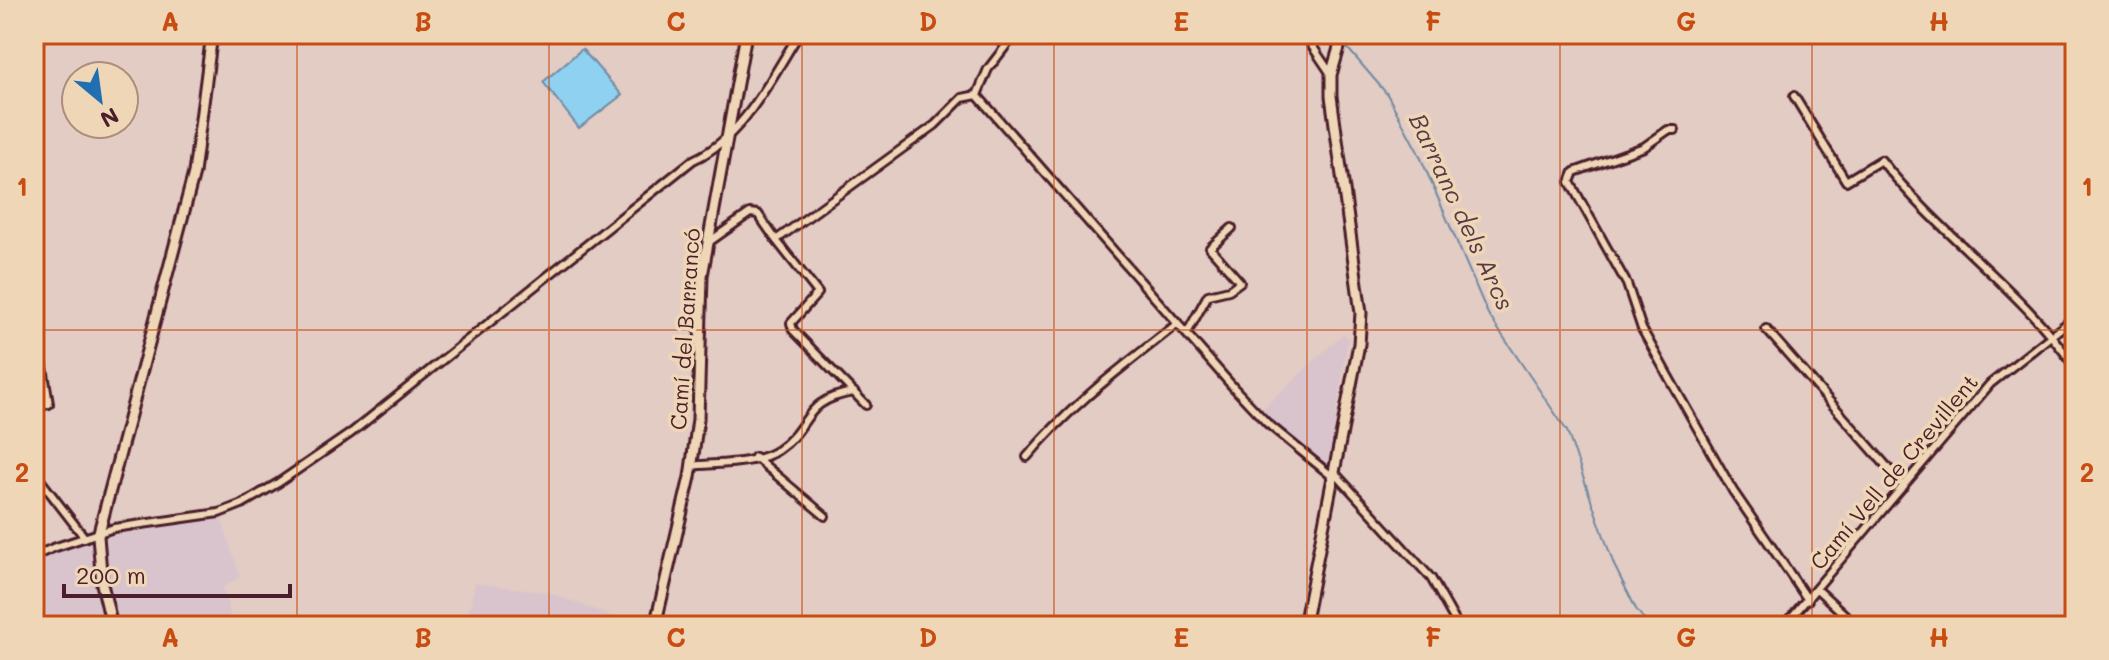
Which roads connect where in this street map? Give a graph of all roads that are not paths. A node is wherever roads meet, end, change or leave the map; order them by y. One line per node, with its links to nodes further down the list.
1 (212, 34): 32 (street)
2 (746, 34): 11 (street, Camí del Barrancó)
3 (799, 34): 11 (street)
4 (1015, 34): 8 (street)
5 (1304, 34): 7 (street)
6 (1343, 34): 7 (street)
7 (1331, 75): 29 (street)
8 (977, 95): 13 (street); 17 (street)
9 (1794, 96): 20 (street)
10 (1675, 130): 36 (street)
11 (727, 137): 14 (street, Camí del Barrancó); 32 (street)
12 (1232, 228): 19 (street)
13 (776, 240): 14 (street); 22 (street)
14 (706, 244): 27 (street, Camí del Barrancó)
15 (34, 312): 24 (street)
16 (2075, 317): 20 (street, Camí Vell de Crevillent)
17 (1178, 323): 19 (street); 26 (street)
18 (1766, 329): 30 (street)
19 (1187, 333): 29 (street)
20 (2053, 335): 21 (street); 30 (street, Camí Vell de Crevillent)
21 (2075, 367)
22 (854, 392): 23 (street); 25 (street)
23 (866, 405)
24 (34, 407)
25 (755, 457): 27 (street); 31 (street)
26 (1027, 457)
27 (692, 466): 38 (street, Camí del Barrancó)
28 (34, 472): 33 (street)
29 (1333, 475): 39 (street); 40 (street)
30 (1904, 486): 35 (street, Camí Vell de Crevillent)
31 (825, 516)
32 (98, 533): 33 (street); 37 (street)
33 (85, 538): 34 (street)
34 (34, 562)
35 (1818, 590): 36 (street, Camí Vell de Crevillent); 42 (street)
36 (1808, 600): 41 (street, Camí Vell de Crevillent)
37 (112, 626)
38 (655, 626)
39 (1304, 626)
40 (1458, 626)
41 (1784, 626)
42 (1857, 626)

